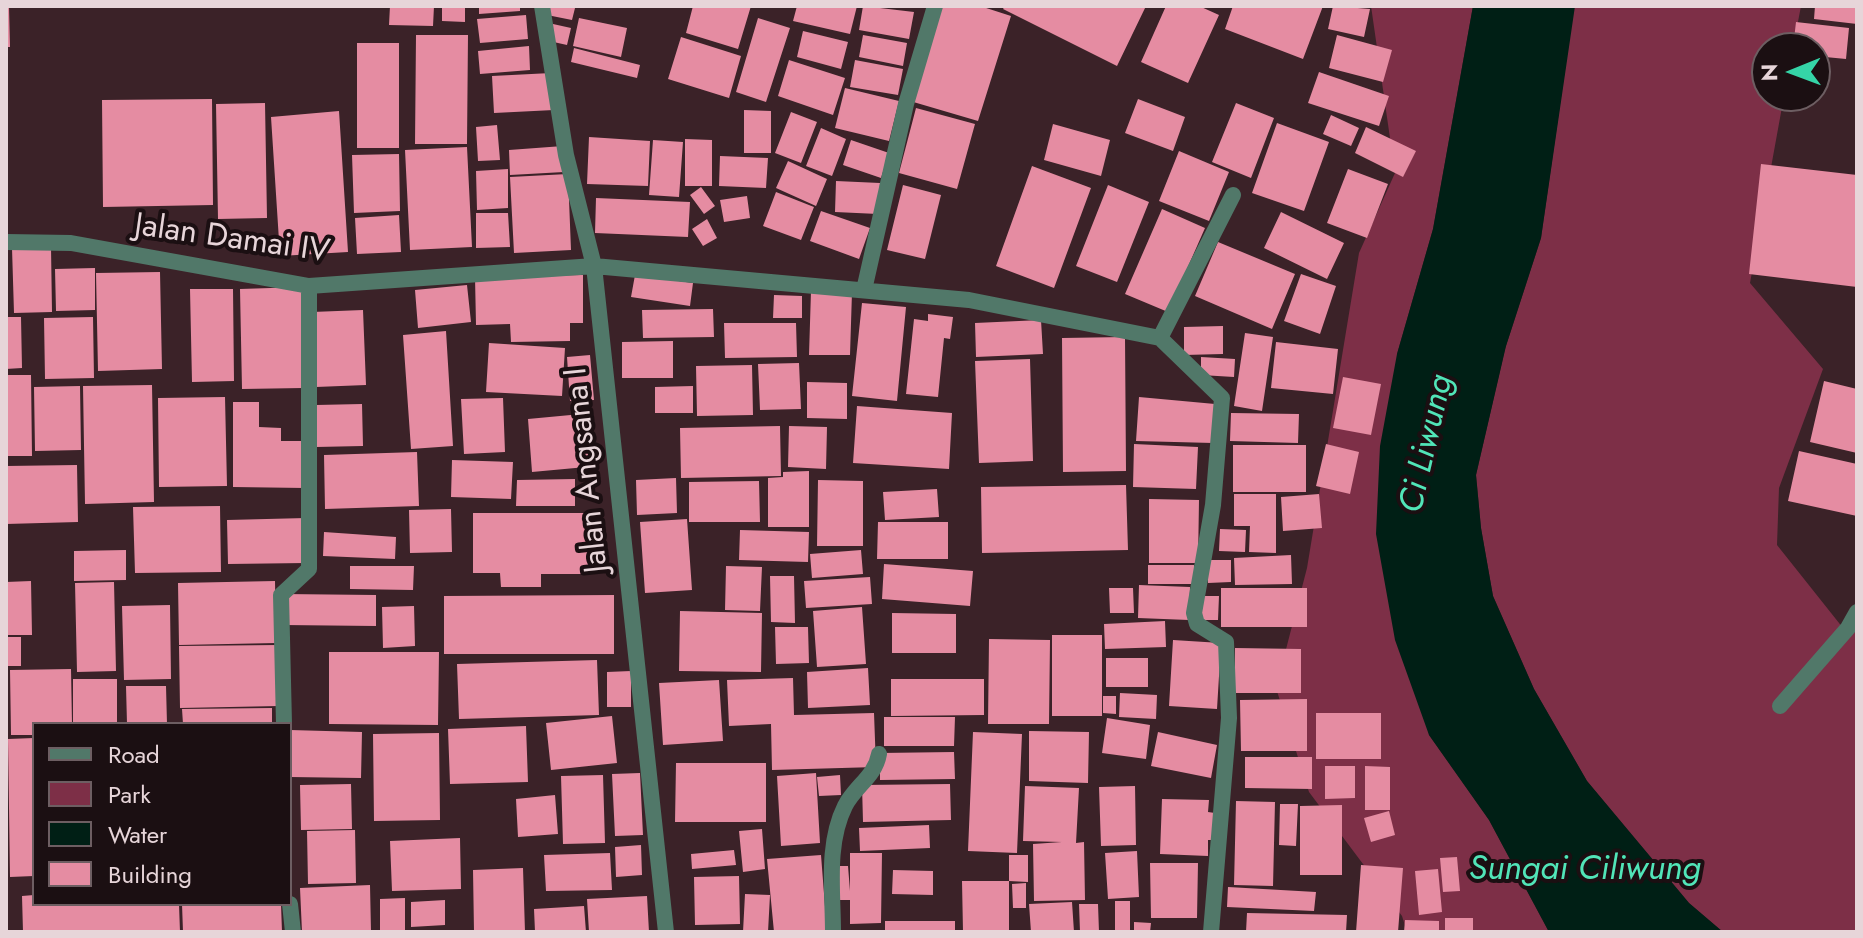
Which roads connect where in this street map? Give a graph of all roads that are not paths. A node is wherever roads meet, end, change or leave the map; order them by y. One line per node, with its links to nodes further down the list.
1 (542, 6): 5 (street, Jalan Angsana I)
2 (935, 6): 7 (street)
3 (1233, 195): 8 (street)
4 (6, 242): 6 (street, Jalan Damai IV)
5 (594, 266): 6 (street, Jalan Damai IV); 7 (street, Jalan Damai IV); 15 (street, Jalan Angsana I)
6 (309, 286): 11 (street)
7 (864, 290): 8 (street, Jalan Damai IV)
8 (1160, 338): 17 (street)
9 (1857, 612): 10 (street)
10 (1780, 706)
11 (284, 722)
12 (879, 754): 16 (street)
13 (290, 906): 14 (street)
14 (293, 932)
15 (666, 932)
16 (833, 932)
17 (1211, 932)

